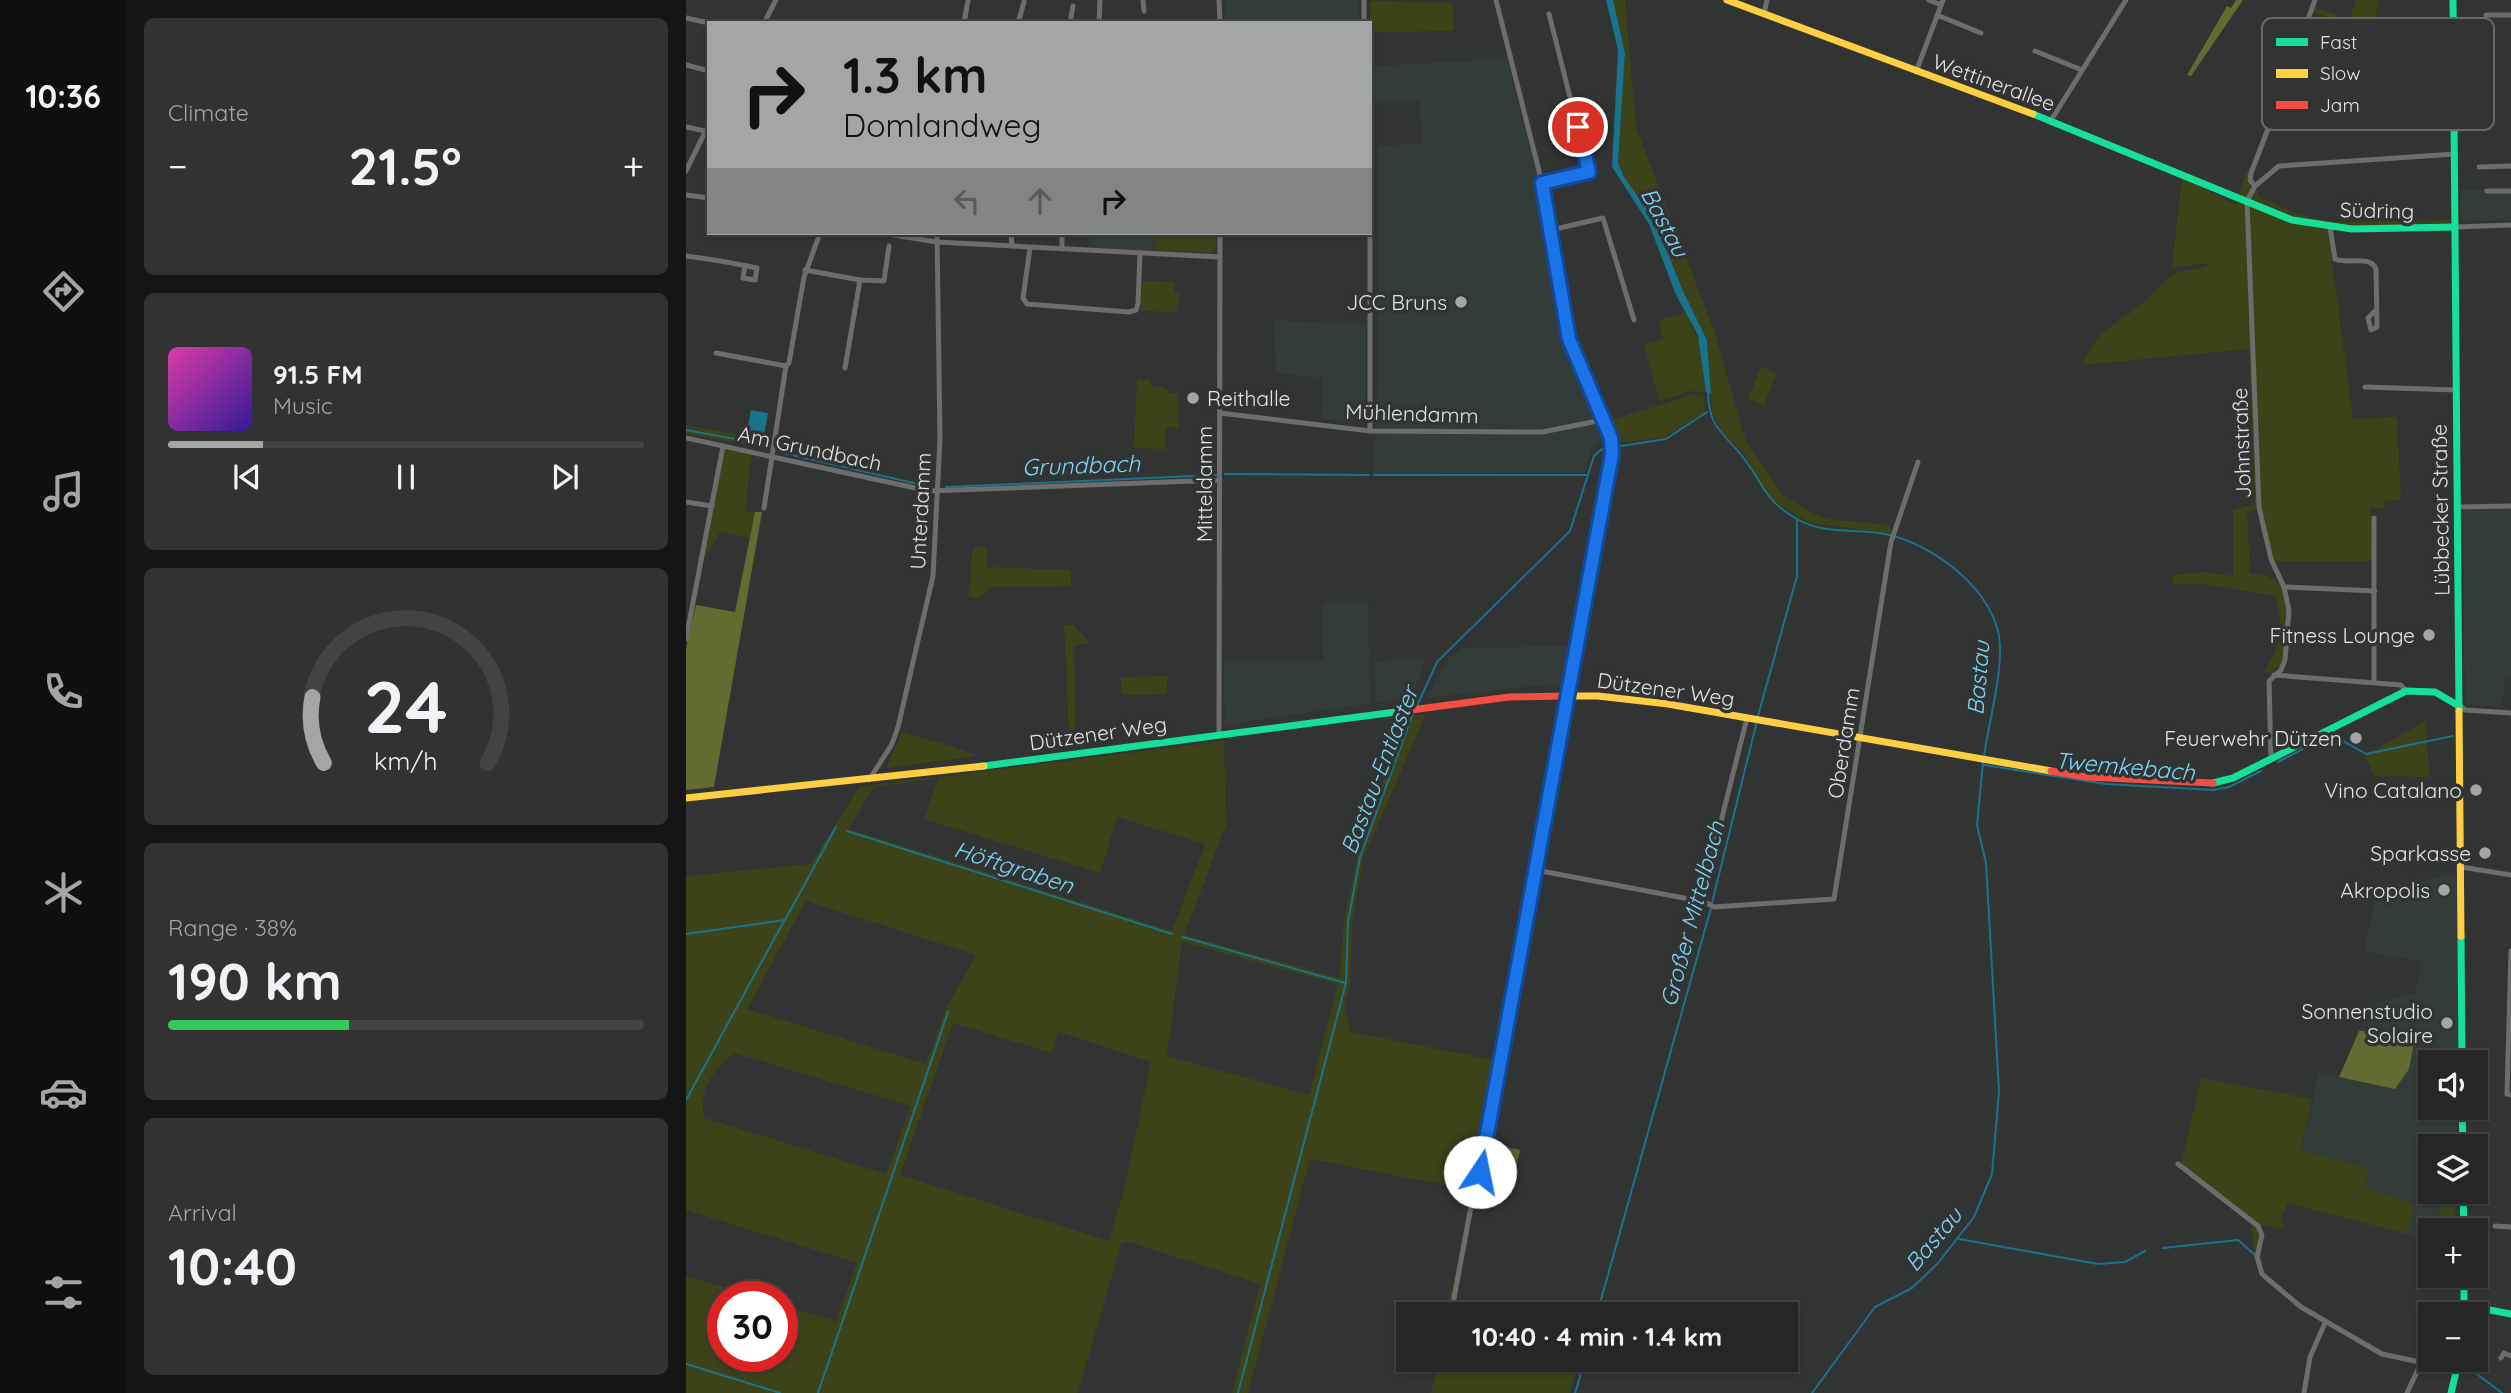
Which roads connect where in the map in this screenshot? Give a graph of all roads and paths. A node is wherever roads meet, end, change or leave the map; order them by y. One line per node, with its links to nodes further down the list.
1 (776, 0): 26 (street)
2 (968, 0): 27 (street)
3 (1100, 0): 30 (street)
4 (1143, 0): 17 (street)
5 (1219, 0): 31 (street)
6 (1364, 0): 32 (street)
7 (1496, 0): 50 (street)
8 (1727, 0): 19 (street, Wettinerallee)
9 (1768, 0): 19 (street)
10 (1929, 0): 15 (street)
11 (2126, 0): 38 (street)
12 (2315, 0): 24 (street)
13 (2453, 0): 25 (street, Lübbecker Straße)
14 (1024, 2): 28 (street)
15 (1942, 2): 20 (street)
16 (1073, 6): 29 (street)
17 (1144, 11)
18 (1549, 14): 50 (street)
19 (1764, 14): 39 (street, Wettinerallee)
20 (1937, 15): 34 (street); 39 (street)
21 (2486, 15): 22 (street)
22 (2511, 15)
23 (686, 18): 33 (street)
24 (2309, 18)
25 (2453, 18)
26 (765, 21)
27 (964, 21)
28 (1019, 21)
29 (1070, 21)
30 (1099, 21)
31 (1220, 21)
32 (1364, 21)
33 (707, 23)
34 (1981, 33)
35 (2035, 51): 38 (street)
36 (686, 65): 37 (street)
37 (707, 70)
38 (2082, 70): 40 (street)
39 (1916, 72): 40 (street, Wettinerallee)
40 (2050, 122): 56 (street, Wettinerallee)
41 (686, 127): 45 (street)
42 (707, 128): 45 (street)
43 (2268, 130): 51 (street)
44 (2454, 130): 46 (street, Lübbecker Straße)
45 (705, 131): 49 (street)
46 (2455, 154): 51 (street); 59 (street, Lübbecker Straße)
47 (2511, 166): 48 (street)
48 (2479, 167)
49 (686, 171)
50 (1542, 183): 60 (street)
51 (2255, 187): 56 (street)
52 (2487, 191): 53 (street)
53 (2511, 191)
54 (686, 195): 55 (street)
55 (707, 198)
56 (2247, 201): 58 (street, Südring); 101 (street, Johnstraße)
57 (2511, 225): 59 (street, Südring)
58 (2330, 227): 59 (street, Südring); 79 (street)
59 (2455, 227): 85 (street, Lübbecker Straße)
60 (1550, 230): 80 (street); 87 (street)
61 (819, 235): 77 (street)
62 (893, 235): 68 (street)
63 (937, 235): 68 (street, Unterdamm)
64 (1012, 235): 70 (street)
65 (1062, 235): 72 (street)
66 (1220, 235): 75 (street, Mitteldamm)
67 (1370, 235): 88 (street)
68 (937, 242): 70 (street); 94 (street, Unterdamm)
69 (889, 246): 78 (street)
70 (1012, 246): 71 (street)
71 (1030, 248): 72 (street); 73 (street)
72 (1062, 249): 73 (street)
73 (1140, 253): 75 (street)
74 (686, 256): 76 (street)
75 (1219, 257): 86 (street, Mitteldamm)
76 (745, 266): 76 (street)
77 (805, 270): 78 (street); 82 (street)
78 (860, 280): 83 (street)
79 (2377, 309)
80 (1634, 320)
81 (716, 353): 82 (street)
82 (786, 366): 91 (street)
83 (845, 368)
84 (2365, 387): 85 (street)
85 (2456, 390): 98 (street, Lübbecker Straße)
86 (1220, 413): 88 (street, Mühlendamm); 93 (street, Mitteldamm)
87 (1603, 420): 88 (street, Mühlendamm); 107 (street)
88 (1370, 431)
89 (686, 438): 90 (street, Am Grundbach)
90 (723, 446): 91 (street, Am Grundbach); 96 (street)
91 (774, 455): 94 (street, Am Grundbach); 99 (street)
92 (1918, 462): 112 (street, Oberdamm)
93 (1220, 480): 94 (street, Am Grundbach); 111 (street, Mitteldamm)
94 (939, 491): 114 (street, Unterdamm)
95 (686, 502): 96 (street)
96 (712, 506): 103 (street)
97 (2511, 506): 98 (street)
98 (2459, 507): 108 (street, Lübbecker Straße)
99 (764, 508)
100 (2374, 518): 102 (street)
101 (2284, 587): 102 (street); 104 (street, Johnstraße)
102 (2375, 591): 105 (street)
103 (686, 639)
104 (2274, 675): 105 (street); 113 (street, Johnstraße)
105 (2374, 682): 106 (street)
106 (2406, 691): 108 (street); 113 (street, Dützener Weg)
107 (1568, 695): 110 (street, Dützener Weg); 111 (street, Dützener Weg); 117 (street)
108 (2460, 706): 109 (street); 116 (street, Lübbecker Straße)
109 (2511, 713)
110 (1750, 719): 112 (street, Dützener Weg); 119 (street)
111 (1219, 734): 114 (street, Dützener Weg)
112 (1860, 739): 113 (street, Dützener Weg); 119 (street, Oberdamm)
113 (2271, 760)
114 (869, 780): 115 (street, Dützener Weg)
115 (686, 798)
116 (2461, 867): 118 (street); 121 (street, Lübbecker Straße)
117 (1536, 870): 119 (street, Oberdamm); 126 (street)
118 (2511, 875)
119 (1703, 902)
120 (2511, 951): 122 (street)
121 (2462, 1050)
122 (2511, 1095)
123 (2178, 1164): 129 (street)
124 (2495, 1226): 125 (street)
125 (2511, 1227)
126 (1453, 1302)
127 (2488, 1310): 128 (street)
128 (2511, 1314)
129 (2325, 1323): 132 (street); 135 (street)
130 (2511, 1356): 131 (street)
131 (2501, 1357)
132 (2418, 1362)
133 (2418, 1369): 136 (street)
134 (2456, 1372): 137 (street)
135 (2304, 1393)
136 (2407, 1393)
137 (2451, 1393)

